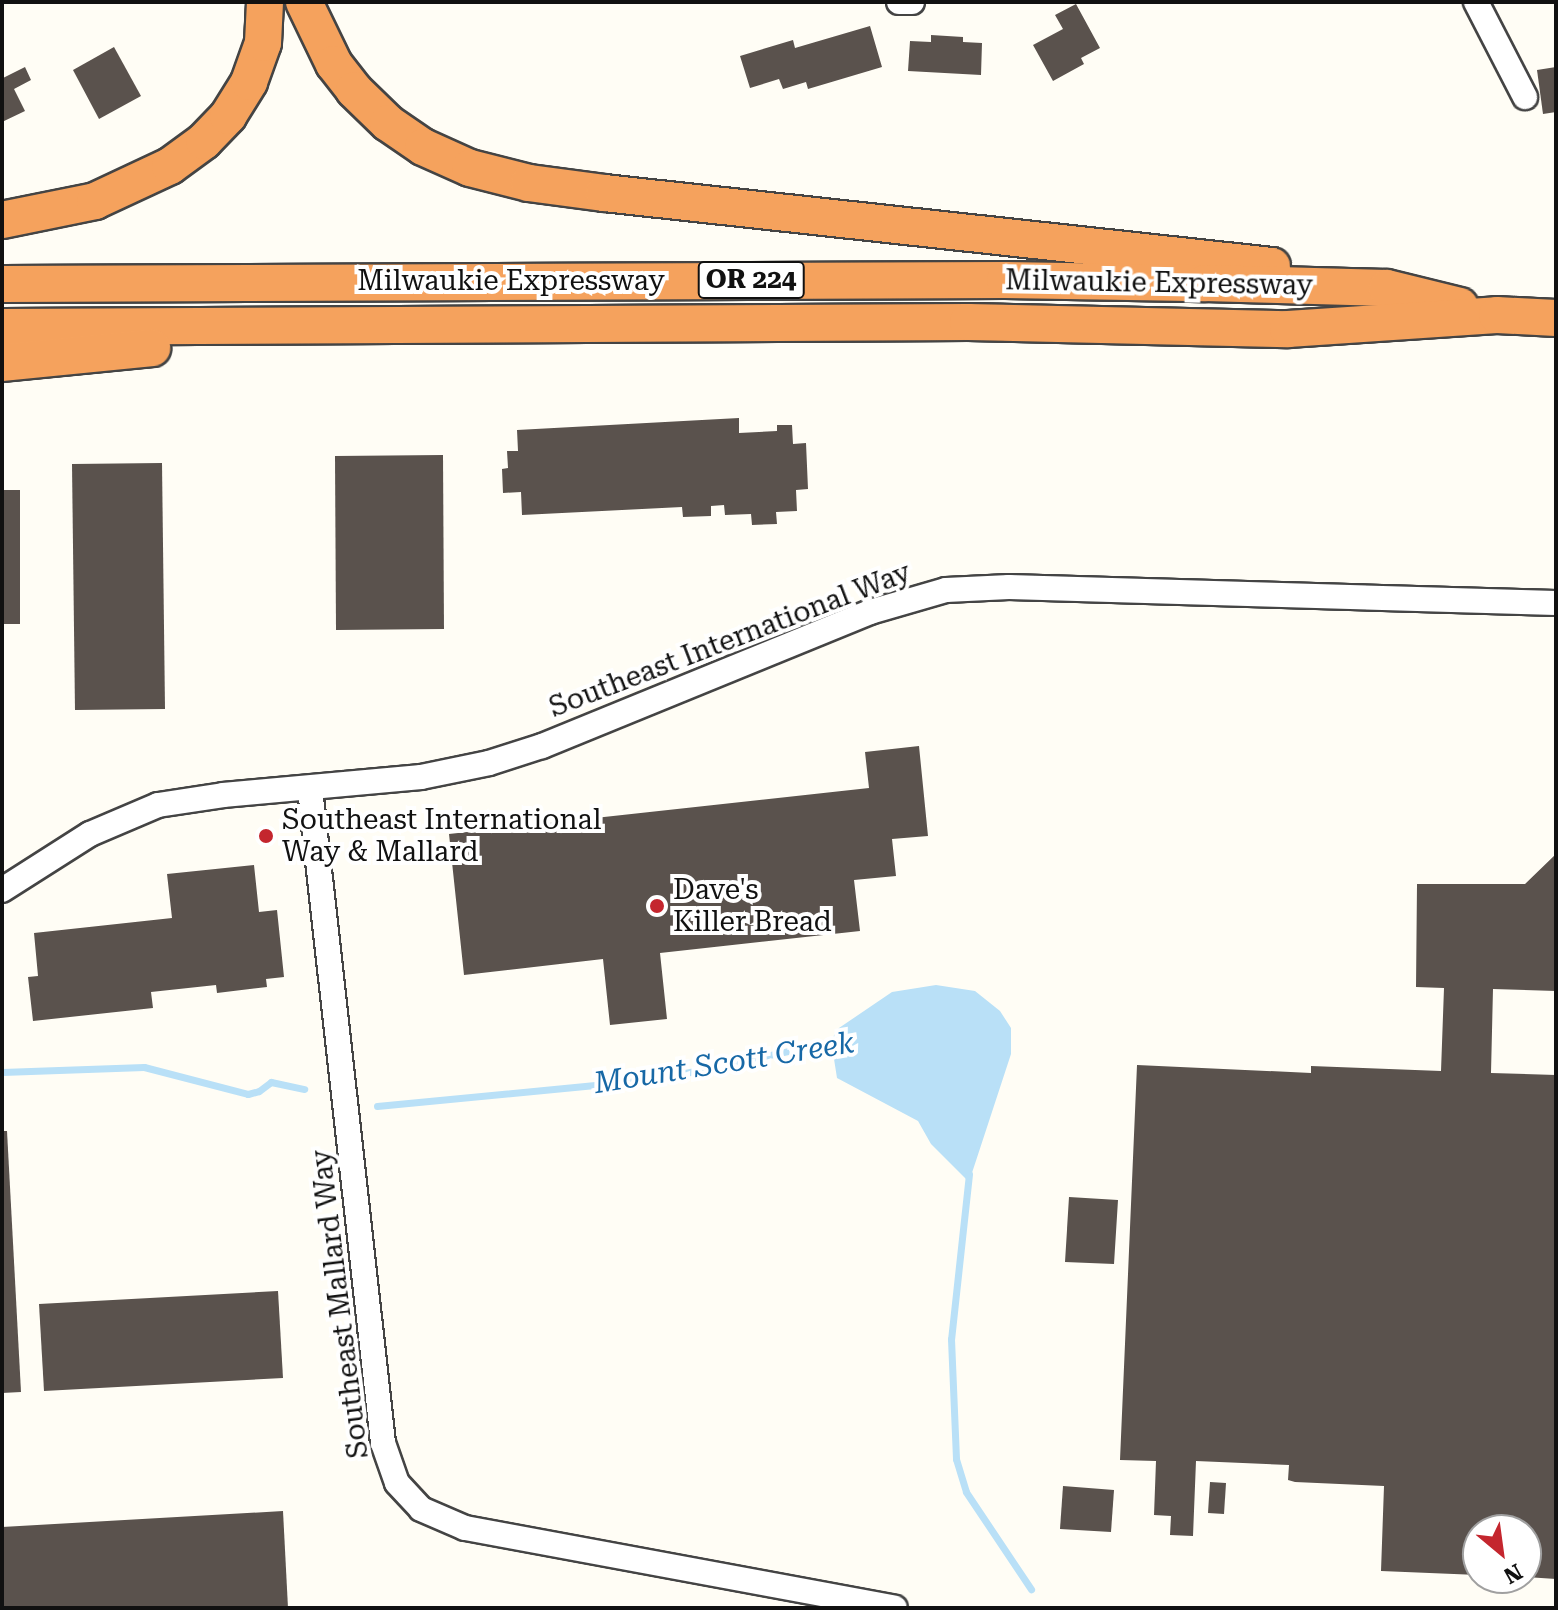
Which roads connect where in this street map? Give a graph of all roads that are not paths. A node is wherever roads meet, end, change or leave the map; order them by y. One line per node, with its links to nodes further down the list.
1 (265, 2): 7 (highway)
2 (304, 2): 9 (highway)
3 (899, 2): 4 (street)
4 (912, 2)
5 (1476, 2): 6 (street)
6 (1525, 97)
7 (2, 220)
8 (2, 284): 9 (highway, Milwaukie Expressway / OR 224)
9 (1387, 288): 10 (highway, Milwaukie Expressway / OR 224)
10 (1497, 315): 11 (highway, Milwaukie Expressway / OR 224); 12 (highway, Milwaukie Expressway / OR 224)
11 (1556, 318)
12 (382, 326): 13 (highway, Milwaukie Expressway / OR 224); 14 (highway)
13 (2, 327)
14 (2, 363)
15 (1556, 603): 16 (street, Southeast International Way)
16 (310, 789): 17 (street, Southeast International Way); 18 (street, Southeast Mallard Way)
17 (2, 890)
18 (895, 1608)

